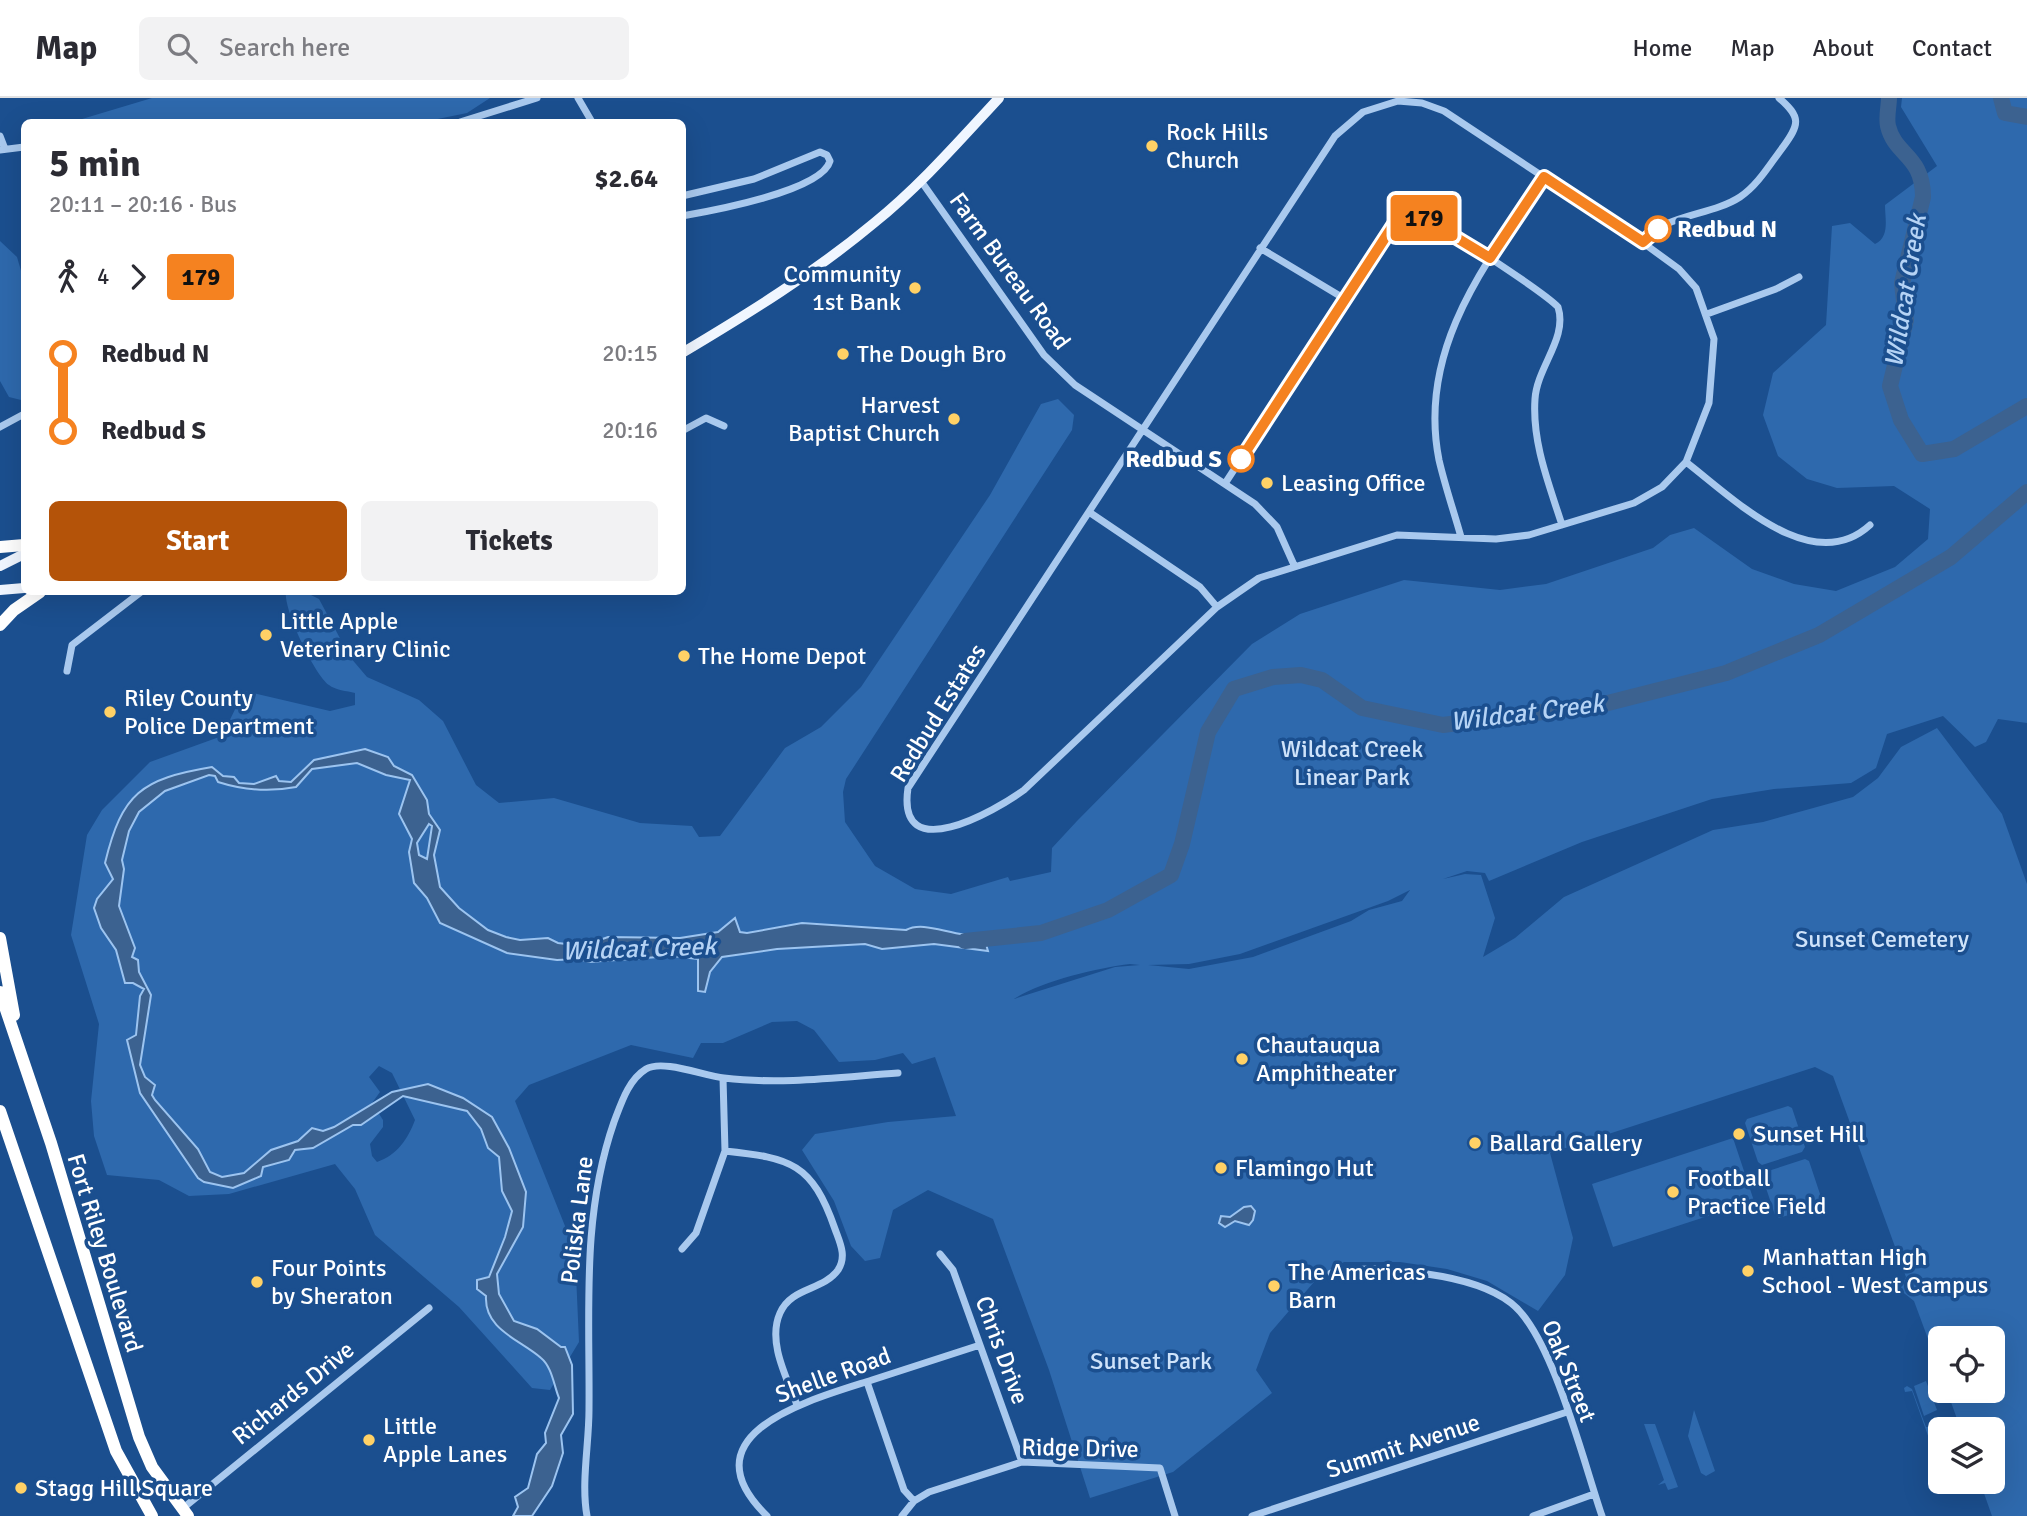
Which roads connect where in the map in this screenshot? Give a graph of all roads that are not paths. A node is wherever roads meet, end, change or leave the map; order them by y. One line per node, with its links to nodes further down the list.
1 (537, 98): 5 (street)
2 (578, 98): 6 (street)
3 (999, 98): 11 (main road)
4 (1779, 98): 14 (street)
5 (470, 119)
6 (590, 119)
7 (0, 136): 9 (street)
8 (21, 147): 9 (street)
9 (2, 149)
10 (1544, 177): 14 (street, Redbud Estates); 15 (street, Redbud Estates); 16 (street)
11 (921, 181): 20 (main road); 24 (street, Farm Bureau Road)
12 (686, 195): 13 (street)
13 (686, 215)
14 (1643, 242): 19 (street, Redbud Estates)
15 (1260, 248): 18 (street); 24 (street, Redbud Estates)
16 (1490, 258): 18 (street); 29 (street); 31 (street)
17 (1799, 277): 19 (street)
18 (1345, 299): 27 (street)
19 (1707, 314): 26 (street, Redbud Estates)
20 (686, 351)
21 (21, 416): 23 (street)
22 (724, 426): 25 (street)
23 (0, 427)
24 (1141, 428): 27 (street); 28 (street, Redbud Estates)
25 (686, 429)
26 (1686, 462): 29 (street, Redbud Estates); 30 (street)
27 (1226, 482): 35 (street)
28 (1089, 512): 41 (street); 41 (street, Redbud Estates)
29 (1562, 525): 31 (street, Redbud Estates)
30 (1870, 525)
31 (1461, 537): 35 (street, Redbud Estates)
32 (21, 545): 33 (highway)
33 (0, 547)
34 (21, 556): 36 (main road)
35 (1294, 565): 41 (street, Redbud Estates)
36 (0, 566)
37 (21, 588): 38 (main road)
38 (0, 590)
39 (36, 595): 42 (highway)
40 (137, 595): 43 (street)
41 (1217, 607)
42 (0, 625)
43 (67, 671)
44 (0, 938): 46 (highway)
45 (0, 992): 46 (highway, Fort Riley Boulevard)
46 (23, 1060): 62 (highway, Fort Riley Boulevard)
47 (898, 1073): 48 (street, Poliska Lane)
48 (723, 1078): 50 (street); 64 (street, Poliska Lane)
49 (0, 1111): 63 (highway, Fort Riley Boulevard)
50 (725, 1151): 51 (street); 57 (street)
51 (682, 1249)
52 (940, 1254): 55 (street, Chris Drive)
53 (1331, 1273): 58 (street, Oak Street)
54 (429, 1308): 62 (street, Richards Drive)
55 (980, 1345): 56 (street, Shelle Road); 59 (street, Chris Drive)
56 (867, 1382): 57 (street, Shelle Road); 61 (street)
57 (797, 1405): 65 (street, Shelle Road)
58 (1567, 1412): 60 (street, Oak Street); 68 (street, Summit Avenue)
59 (1022, 1462): 61 (street, Ridge Drive); 67 (street, Ridge Drive)
60 (1594, 1494): 69 (street); 70 (street, Oak Street)
61 (914, 1501): 66 (street)
62 (185, 1512)
63 (152, 1516)
64 (587, 1516)
65 (767, 1516)
66 (902, 1516)
67 (1175, 1516)
68 (1252, 1516)
69 (1533, 1516)
70 (1602, 1516)

